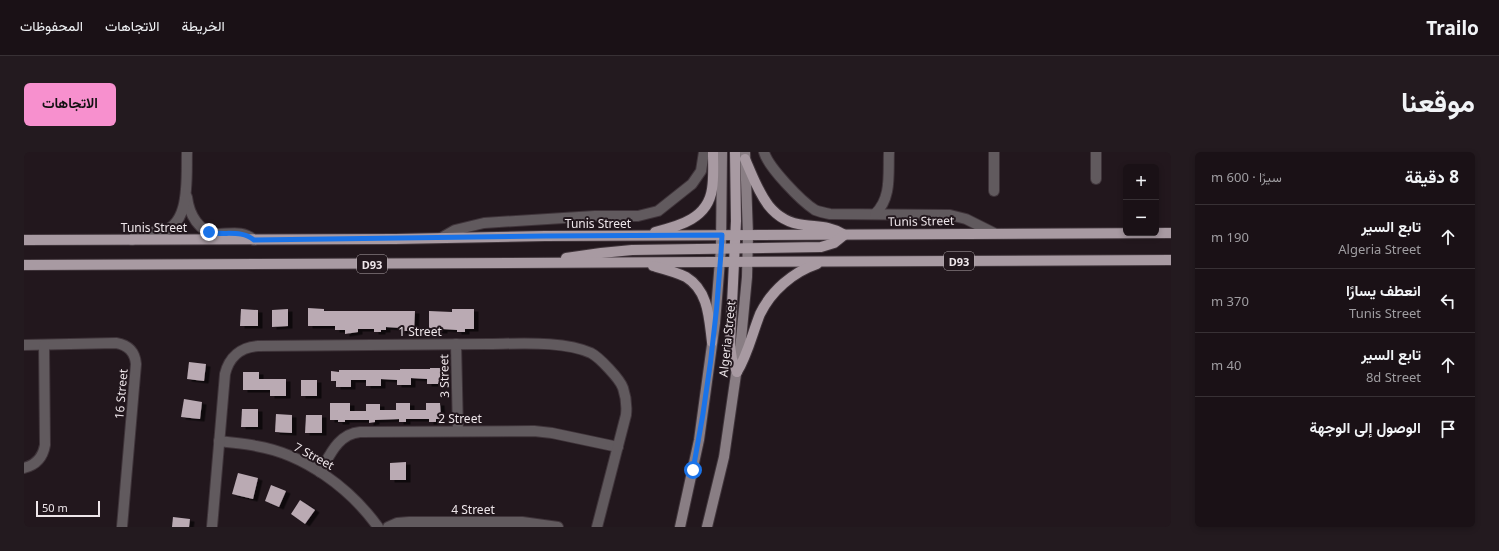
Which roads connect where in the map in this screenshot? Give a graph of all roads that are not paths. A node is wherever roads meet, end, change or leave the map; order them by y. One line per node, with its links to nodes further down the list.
1 (187, 152): 13 (street)
2 (704, 152): 24 (street)
3 (713, 152): 23 (main road)
4 (722, 152): 19 (main road, Algeria Street)
5 (735, 152): 20 (main road)
6 (764, 152): 15 (street)
7 (889, 152): 14 (street)
8 (994, 152): 12 (street)
9 (1096, 152): 11 (street)
10 (745, 156): 21 (main road, Algeria Street); 22 (main road)
11 (1096, 179)
12 (994, 191)
13 (186, 192): 26 (street); 27 (street)
14 (888, 192): 15 (street); 16 (street)
15 (875, 214): 16 (street)
16 (900, 214): 17 (street)
17 (994, 233): 18 (main road, Tunis Street / D93); 22 (main road, Tunis Street / D93)
18 (1171, 233)
19 (722, 235): 20 (main road, Tunis Street / D93); 23 (main road, Tunis Street / D93); 28 (main road, Algeria Street)
20 (735, 235): 21 (main road, Tunis Street / D93); 29 (main road)
21 (748, 235): 22 (main road, Tunis Street / D93); 30 (main road, Algeria Street)
22 (844, 235): 30 (main road)
23 (640, 236): 24 (main road, Tunis Street / D93)
24 (441, 238): 27 (main road, Tunis Street / D93)
25 (24, 240): 26 (main road, Tunis Street / D93)
26 (132, 240): 27 (main road, Tunis Street / D93)
27 (254, 240)
28 (721, 248): 29 (main road); 35 (main road); 37 (main road, Algeria Street)
29 (735, 248): 30 (main road); 32 (main road)
30 (748, 248): 33 (main road, Algeria Street)
31 (1171, 260): 34 (main road, D93)
32 (734, 262): 33 (main road, D93); 37 (main road, D93); 43 (main road)
33 (747, 262): 34 (main road, D93); 43 (main road, Algeria Street)
34 (822, 262): 43 (main road)
35 (549, 263): 36 (main road, D93); 38 (main road, D93)
36 (644, 263): 37 (main road, D93); 39 (main road)
37 (721, 263): 39 (main road, Algeria Street)
38 (24, 265)
39 (712, 342): 55 (main road, Algeria Street)
40 (456, 344): 44 (street, 3 Street); 45 (street, 1 Street); 46 (street, 1 Street)
41 (24, 345): 42 (street, 16 Street)
42 (44, 345): 47 (street); 49 (street, 16 Street)
43 (737, 372): 56 (main road, Algeria Street)
44 (458, 431): 46 (street, 2 Street); 48 (street, 2 Street)
45 (219, 441): 48 (street, 7 Street); 50 (street, 1 Street)
46 (618, 447): 54 (street, 1 Street)
47 (24, 468)
48 (320, 472): 51 (street, 7 Street)
49 (122, 527)
50 (212, 527)
51 (378, 527)
52 (388, 527): 53 (street, 4 Street)
53 (558, 527)
54 (596, 527)
55 (680, 527)
56 (707, 527)

